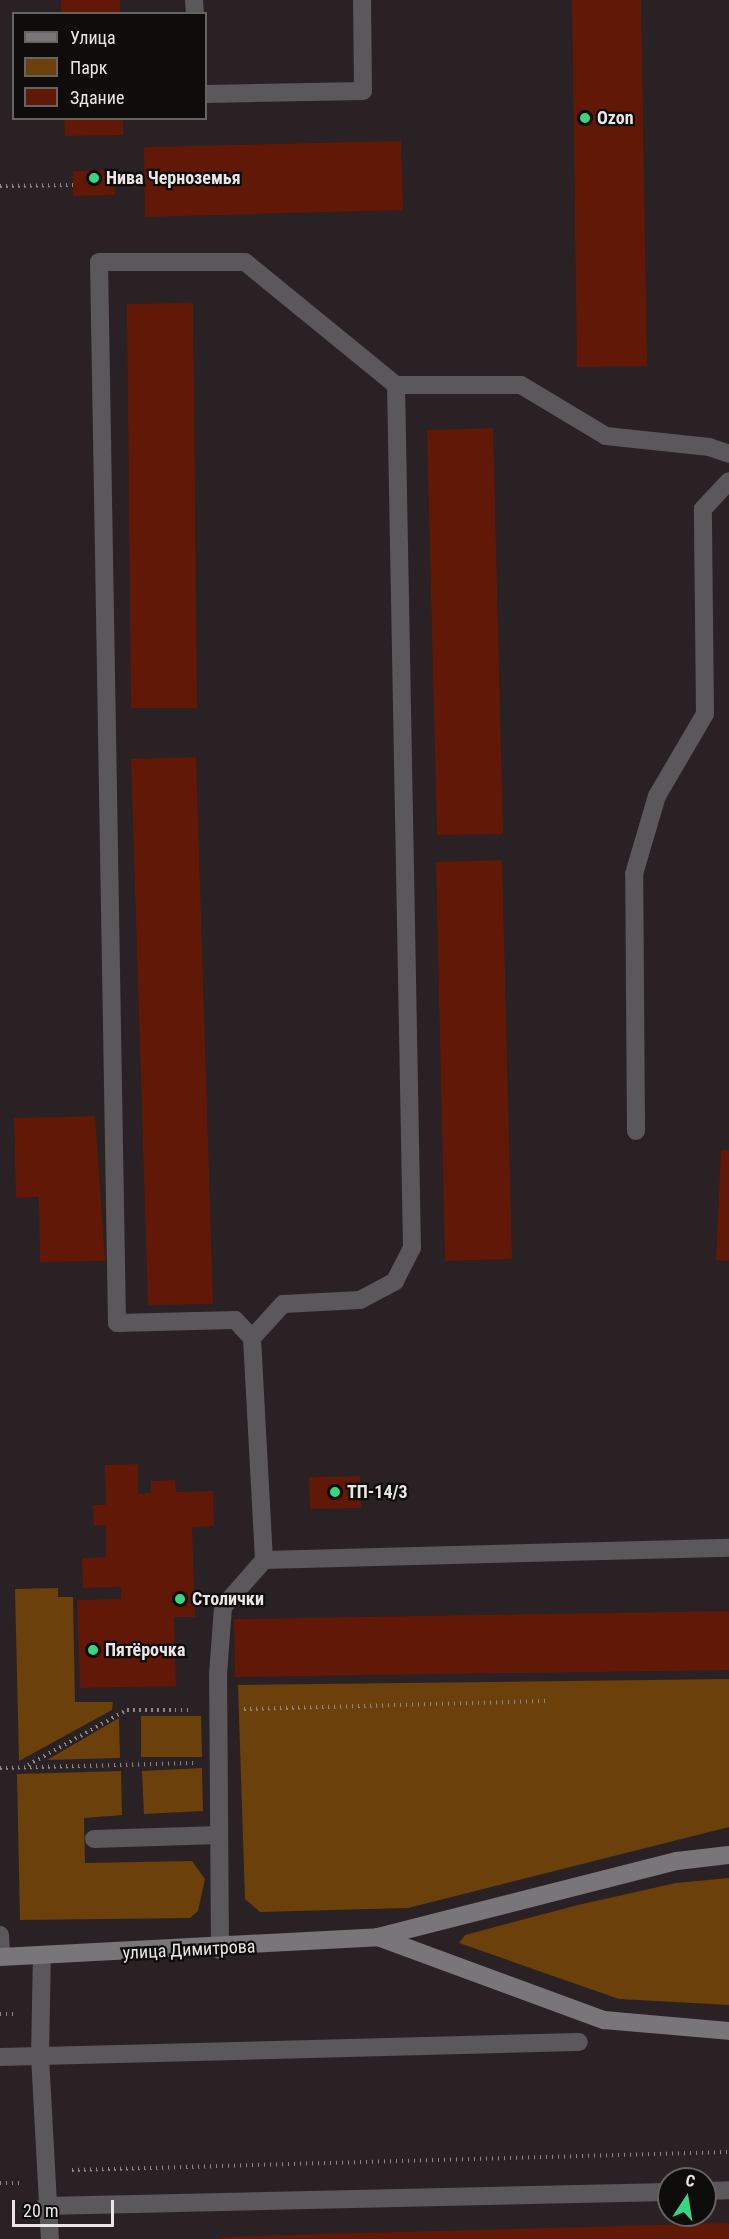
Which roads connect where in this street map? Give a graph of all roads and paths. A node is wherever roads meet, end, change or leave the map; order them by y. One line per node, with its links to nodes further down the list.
1 (362, 0): 2 (street)
2 (207, 94)
3 (73, 185): 4 (path)
4 (0, 186)
5 (396, 385): 6 (street); 9 (street); 9 (street)
6 (729, 454)
7 (729, 481): 8 (street)
8 (636, 1131)
9 (252, 1338): 11 (street)
10 (729, 1548): 11 (street)
11 (264, 1560): 13 (street)
12 (546, 1701): 13 (path)
13 (218, 1709): 14 (street); 15 (path)
14 (218, 1762): 15 (path); 17 (street)
15 (28, 1765): 16 (path)
16 (0, 1768)
17 (219, 1835): 18 (street); 22 (street)
18 (94, 1839)
19 (729, 1855): 21 (main road, улица Димитрова)
20 (0, 1935): 24 (street)
21 (378, 1937): 22 (main road, улица Димитрова); 25 (main road)
22 (220, 1950): 23 (main road, улица Димитрова)
23 (42, 1956): 24 (main road, улица Димитрова); 27 (street)
24 (0, 1957)
25 (729, 2031)
26 (579, 2042): 27 (street)
27 (40, 2056): 28 (street); 30 (street)
28 (0, 2057)
29 (729, 2152): 30 (path)
30 (44, 2171): 32 (street)
31 (657, 2192): 32 (street)
32 (45, 2206): 33 (street)
33 (50, 2239)

